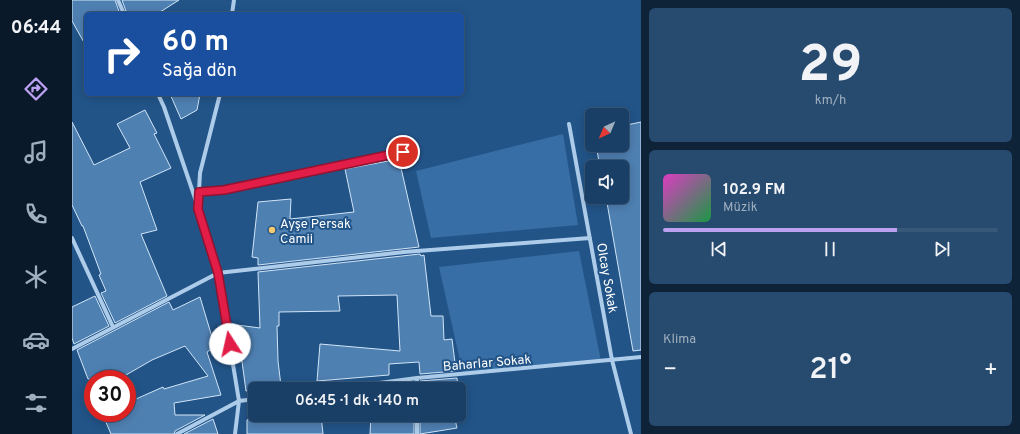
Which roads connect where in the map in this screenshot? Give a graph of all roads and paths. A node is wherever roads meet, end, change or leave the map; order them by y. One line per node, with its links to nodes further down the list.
1 (118, 0): 3 (street)
2 (234, 0): 4 (street)
3 (123, 12)
4 (232, 12)
5 (159, 96): 10 (street)
6 (219, 96): 9 (street)
7 (569, 124): 12 (street, Olcay Sokak)
8 (403, 152): 9 (lane)
9 (199, 192): 10 (street)
10 (198, 209): 13 (street)
11 (72, 238): 14 (street)
12 (590, 238): 13 (street); 17 (street, Olcay Sokak)
13 (218, 273): 14 (street); 22 (street)
14 (113, 327): 15 (street)
15 (72, 349)
16 (641, 357): 17 (street, Baharlar Sokak)
17 (612, 360): 18 (street, Baharlar Sokak); 27 (street, Olcay Sokak)
18 (417, 378): 19 (street, Baharlar Sokak); 20 (street)
19 (387, 382)
20 (417, 382)
21 (248, 400): 22 (street)
22 (239, 401): 24 (street); 25 (street)
23 (417, 422): 26 (street)
24 (177, 434)
25 (235, 434)
26 (417, 434)
27 (631, 434)

